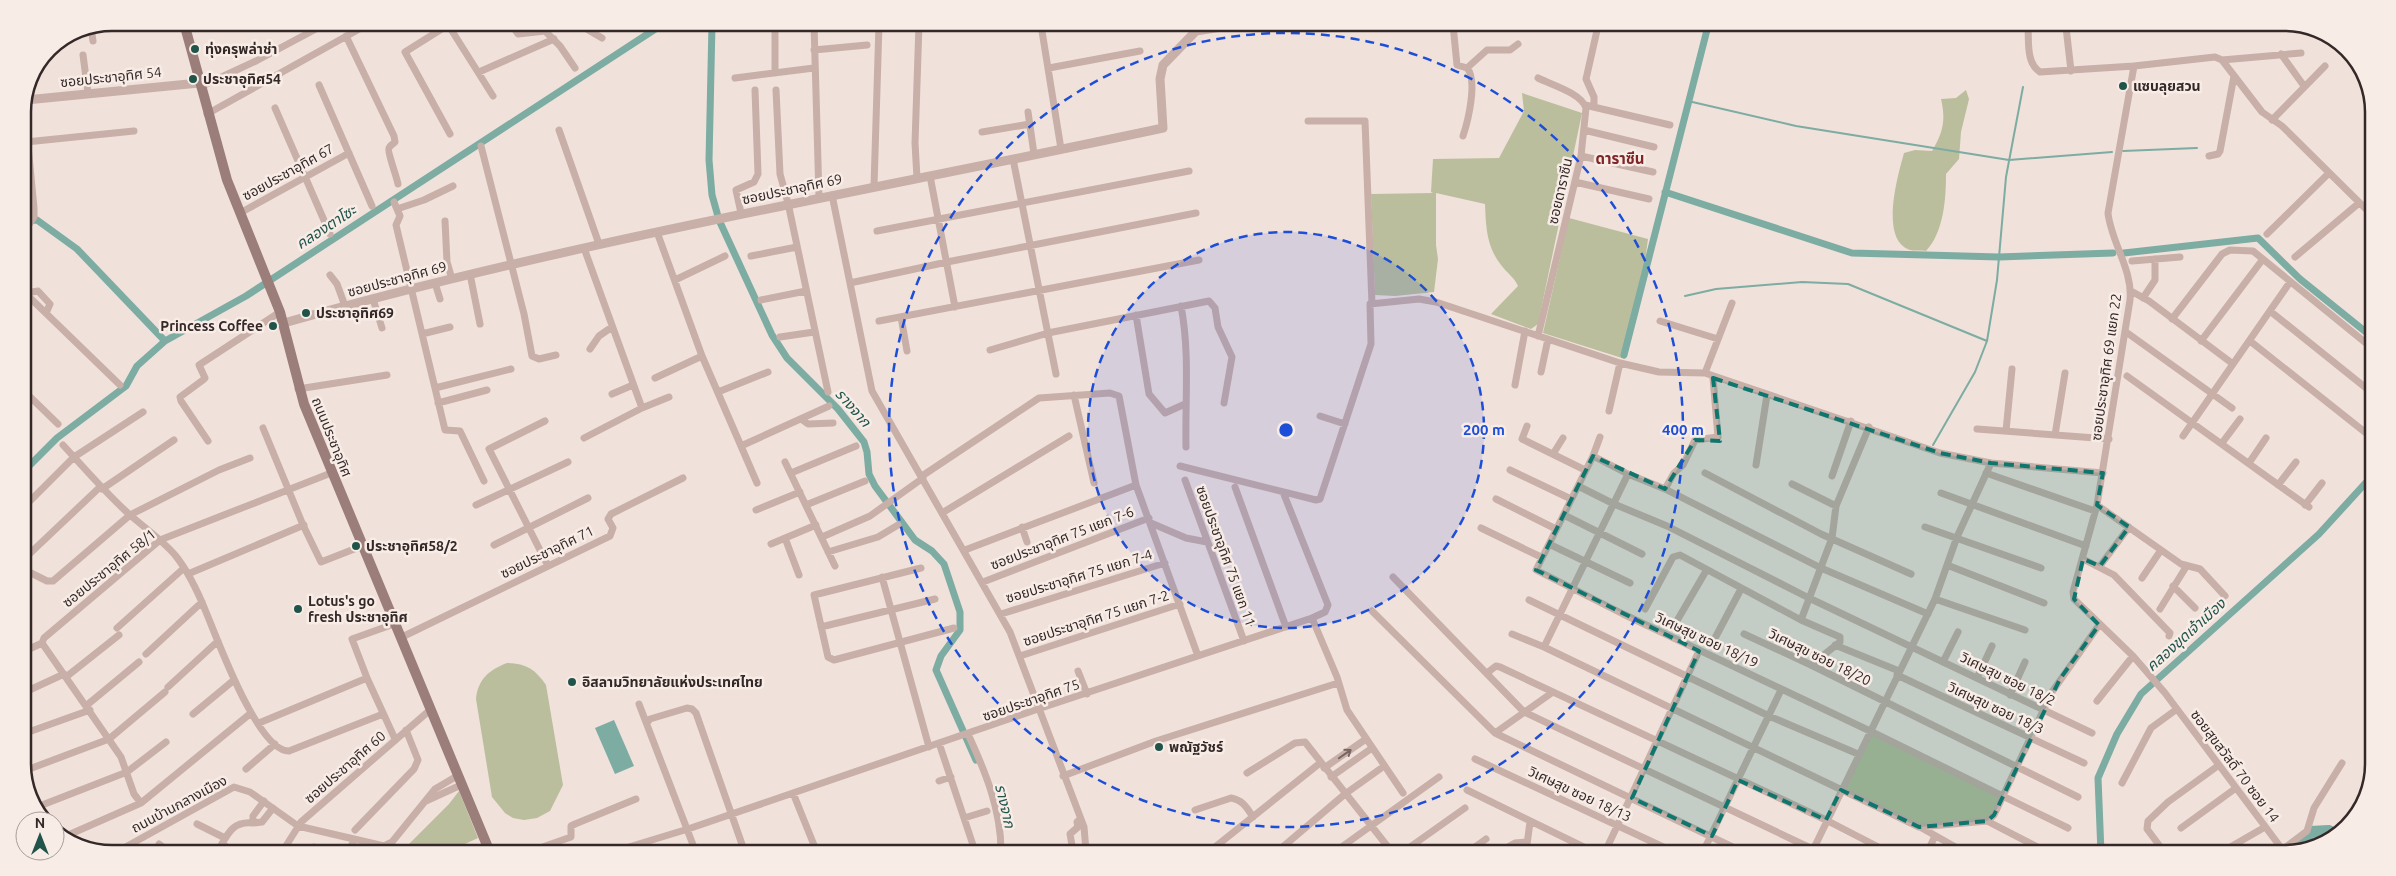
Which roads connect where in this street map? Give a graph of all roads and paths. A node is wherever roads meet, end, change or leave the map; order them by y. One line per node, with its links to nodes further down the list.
1 (186, 31): 45 (main road, ถนนประชาอุทิศ)
2 (311, 31): 45 (street)
3 (355, 31): 21 (street)
4 (436, 31): 66 (street)
5 (452, 31): 40 (street)
6 (516, 31): 7 (street)
7 (545, 31)
8 (545, 31): 23 (street)
9 (590, 31): 22 (street)
10 (775, 31): 41 (street)
11 (814, 31): 27 (street)
12 (879, 31): 87 (street)
13 (919, 31): 82 (street)
14 (1042, 31): 37 (street)
15 (1196, 31): 71 (street, ซอยประชาอุทิศ 69)
16 (1454, 31): 38 (street)
17 (1597, 31): 54 (street)
18 (2028, 31): 39 (street)
19 (2066, 31): 39 (street)
20 (92, 34): 24 (street)
21 (346, 36): 57 (street); 85 (street)
22 (602, 38)
23 (554, 39): 35 (street); 40 (street)
24 (93, 41)
25 (1518, 44): 38 (street)
26 (867, 45): 27 (street)
27 (814, 50): 36 (street)
28 (1140, 51): 37 (street)
29 (2301, 53): 30 (street)
30 (2281, 54): 32 (street); 47 (street)
31 (83, 55): 50 (street)
32 (2222, 60): 33 (street); 42 (street)
33 (2134, 66): 39 (street); 132 (street, ซอยประชาอุทิศ 69 แยก 22)
34 (2325, 66): 47 (street)
35 (576, 68)
36 (814, 68): 41 (street); 89 (street)
37 (1049, 68): 71 (street)
38 (1467, 68): 67 (street)
39 (2071, 71)
40 (479, 72): 51 (street)
41 (775, 73): 43 (street)
42 (2234, 76): 59 (street); 75 (street)
43 (735, 78)
44 (1538, 78): 53 (street)
45 (200, 85): 50 (street, ซอยประชาอุทิศ 54); 57 (main road, ถนนประชาอุทิศ)
46 (319, 85): 72 (street)
47 (2304, 86): 59 (street)
48 (754, 90): 98 (street)
49 (776, 90): 93 (street)
50 (88, 93): 52 (street, ซอยประชาอุทิศ 54)
51 (493, 96)
52 (33, 98)
53 (1585, 105): 54 (street); 63 (street, ซอยดาราซีน)
54 (1594, 107): 61 (street)
55 (275, 108): 81 (street)
56 (1028, 112): 60 (street)
57 (207, 114): 97 (main road, ถนนประชาอุทิศ)
58 (1308, 120): 137 (street)
59 (2272, 120): 79 (street)
60 (1030, 124): 65 (street); 73 (street)
61 (1670, 125)
62 (559, 130): 107 (street)
63 (1584, 130): 70 (street); 74 (street, ซอยดาราซีน)
64 (134, 131): 68 (street)
65 (982, 132)
66 (450, 134)
67 (1463, 136)
68 (31, 141)
69 (481, 146): 120 (street)
70 (1654, 147)
71 (1061, 149): 73 (street, ซอยประชาอุทิศ 69)
72 (349, 153): 81 (street, ซอยประชาอุทิศ 67); 95 (street)
73 (1034, 154): 76 (street, ซอยประชาอุทิศ 69)
74 (1581, 156): 78 (street); 83 (street, ซอยดาราซีน)
75 (2209, 156)
76 (1013, 159): 80 (street, ซอยประชาอุทิศ 69); 92 (street)
77 (1189, 171): 92 (street)
78 (1654, 172)
79 (2329, 173): 94 (street); 106 (street)
80 (930, 176): 82 (street, ซอยประชาอุทิศ 69); 100 (street)
81 (305, 178): 97 (street, ซอยประชาอุทิศ 67); 105 (street)
82 (917, 178): 87 (street, ซอยประชาอุทิศ 69)
83 (1575, 182): 91 (street); 159 (street, ซอยดาราซีน)
84 (31, 183): 90 (street)
85 (398, 184)
86 (452, 186): 128 (street)
87 (874, 186): 88 (street, ซอยประชาอุทิศ 69)
88 (832, 195): 89 (street, ซอยประชาอุทิศ 69); 127 (street)
89 (820, 197): 93 (street, ซอยประชาอุทิศ 69)
90 (33, 199): 102 (street)
91 (1648, 199)
92 (1022, 202): 100 (street); 108 (street)
93 (788, 203): 98 (street, ซอยประชาอุทิศ 69); 109 (street)
94 (2360, 203): 96 (street); 114 (street)
95 (372, 206)
96 (2365, 208)
97 (240, 213): 143 (main road, ถนนประชาอุทิศ)
98 (741, 213): 104 (street, ซอยประชาอุทิศ 69)
99 (1196, 213): 108 (street)
100 (938, 219): 103 (street); 119 (street)
101 (445, 221): 123 (street)
102 (31, 222)
103 (877, 231)
104 (657, 232): 107 (street, ซอยประชาอุทิศ 69); 124 (street)
105 (330, 234)
106 (2267, 234)
107 (598, 244): 110 (street, ซอยประชาอุทิศ 69)
108 (1030, 246): 119 (street); 131 (street)
109 (797, 247): 112 (street); 130 (street)
110 (584, 248): 120 (street, ซอยประชาอุทิศ 69); 152 (street)
111 (725, 256): 124 (street)
112 (751, 256)
113 (2180, 257): 116 (street)
114 (2295, 257)
115 (2263, 258): 125 (street); 146 (street); 163 (street)
116 (2154, 259): 118 (street); 133 (street)
117 (1199, 260): 131 (street)
118 (2132, 261)
119 (947, 262): 127 (street); 140 (street)
120 (512, 263): 121 (street, ซอยประชาอุทิศ 69); 169 (street)
121 (470, 274): 123 (street, ซอยประชาอุทิศ 69); 150 (street)
122 (330, 275): 139 (street)
123 (452, 279): 126 (street, ซอยประชาอุทิศ 69)
124 (674, 280): 170 (street)
125 (2290, 282): 142 (street); 165 (street)
126 (435, 283): 128 (street, ซอยประชาอุทิศ 69); 135 (street)
127 (850, 284): 257 (street)
128 (411, 289): 134 (street, ซอยประชาอุทิศ 69); 158 (street)
129 (31, 290): 184 (street)
130 (806, 291): 136 (street); 154 (street)
131 (1040, 291): 140 (street); 157 (street)
132 (2131, 291): 133 (street); 156 (street, ซอยประชาอุทิศ 69 แยก 22)
133 (2144, 298): 146 (street)
134 (373, 299): 139 (street, ซอยประชาอุทิศ 69); 153 (street)
135 (440, 299)
136 (761, 300)
137 (1372, 304): 155 (street); 215 (street)
138 (1732, 304): 162 (street)
139 (345, 306): 149 (street, ซอยประชาอุทิศ 69)
140 (955, 306): 145 (street)
141 (1181, 306): 144 (street); 200 (street); 201 (street)
142 (2270, 311): 164 (street); 187 (street)
143 (280, 312): 149 (main road, ถนนประชาอุทิศ); 231 (street)
144 (1136, 315): 157 (street); 200 (street)
145 (900, 317): 147 (street); 168 (street)
146 (2172, 319): 163 (street)
147 (879, 321)
148 (1660, 322): 162 (street)
149 (284, 323): 189 (main road, ถนนประชาอุทิศ)
150 (480, 324)
151 (450, 326): 158 (street)
152 (612, 327): 166 (street); 185 (street)
153 (382, 328)
154 (814, 332): 160 (street); 192 (street)
155 (1525, 332): 159 (street); 186 (street)
156 (2126, 332): 194 (street); 229 (street, ซอยประชาอุทิศ 69 แยก 22)
157 (1048, 333): 167 (street); 179 (street)
158 (422, 334): 188 (street)
159 (1538, 336): 161 (street)
160 (780, 338)
161 (1548, 339): 171 (street); 176 (street)
162 (1718, 339): 177 (street)
163 (2201, 340): 172 (street)
164 (2250, 340): 172 (street); 221 (street)
165 (2365, 342)
166 (590, 349)
167 (990, 350)
168 (907, 351)
169 (556, 355)
170 (702, 356): 182 (street); 191 (street)
171 (1620, 363): 177 (street); 205 (street)
172 (2233, 364): 194 (street)
173 (511, 369): 188 (street)
174 (2012, 369): 220 (street)
175 (768, 372): 191 (street)
176 (1540, 372)
177 (1704, 373): 183 (street)
178 (2064, 373): 222 (street)
179 (1056, 374)
180 (387, 376): 189 (street)
181 (2127, 376): 212 (street)
182 (655, 378)
183 (1714, 378): 196 (street); 273 (street)
184 (120, 385)
185 (633, 385): 193 (street); 203 (street)
186 (1515, 385)
187 (2365, 385)
188 (435, 388): 199 (street)
189 (298, 389): 251 (main road, ถนนประชาอุทิศ)
190 (487, 390): 199 (street)
191 (718, 392): 234 (street)
192 (828, 392)
193 (612, 394)
194 (2213, 394): 204 (street); 212 (street)
195 (1074, 395): 257 (street); 263 (street); 266 (street)
196 (1766, 395): 211 (street); 246 (street)
197 (669, 397): 203 (street)
198 (31, 398): 214 (street)
199 (438, 403): 260 (street)
200 (1186, 404): 236 (street)
201 (1224, 404)
202 (829, 406): 208 (street)
203 (642, 408): 226 (street)
204 (2232, 408)
205 (1609, 411)
206 (143, 412): 239 (street)
207 (1320, 416): 215 (street)
208 (801, 419): 213 (street); 234 (street)
209 (2240, 419): 232 (street)
210 (545, 421): 272 (street)
211 (1851, 421): 217 (street); 256 (street)
212 (2192, 422): 224 (street); 232 (street)
213 (833, 423)
214 (58, 424)
215 (1345, 424): 275 (street)
216 (1527, 426): 237 (street)
217 (1869, 427): 244 (street); 285 (street)
218 (263, 428): 270 (street)
219 (1977, 429): 220 (street)
220 (2006, 431): 222 (street)
221 (2365, 432)
222 (2054, 435): 229 (street)
223 (1069, 436): 288 (street)
224 (2183, 436)
225 (1600, 437): 238 (street)
226 (584, 438)
227 (1562, 438): 237 (street)
228 (2266, 438): 245 (street)
229 (2109, 439): 250 (street, ซอยประชาอุทิศ 69 แยก 22)
230 (174, 440): 269 (street)
231 (208, 441)
232 (2222, 443): 245 (street)
233 (64, 445): 239 (street)
234 (741, 446): 262 (street)
235 (856, 446): 252 (street)
236 (1186, 447)
237 (1553, 454): 249 (street)
238 (1593, 456): 249 (street); 255 (street)
239 (74, 457): 269 (street); 280 (street)
240 (250, 458): 289 (street)
241 (568, 462): 272 (street)
242 (785, 462): 252 (street)
243 (2296, 462): 267 (street)
244 (1991, 463): 250 (street); 254 (street)
245 (2249, 463): 267 (street)
246 (1756, 465)
247 (1180, 466): 275 (street)
248 (1510, 470): 279 (street)
249 (1586, 470): 268 (street)
250 (2102, 472): 286 (street, ซอยประชาอุทิศ 69 แยก 22)
251 (331, 473): 270 (street, ซอยประชาอุทิศ 58/1); 312 (main road, ถนนประชาอุทิศ)
252 (791, 473): 274 (street)
253 (1705, 473): 305 (street)
254 (1986, 473): 283 (street); 286 (street)
255 (1628, 474): 273 (street); 281 (street)
256 (1832, 476)
257 (923, 477): 288 (street); 302 (street)
258 (683, 478): 324 (street, ซอยประชาอุทิศ 71)
259 (1185, 480): 308 (street, ซอยประชาอุทิศ 75 แยก 11)
260 (484, 481)
261 (865, 481): 282 (street)
262 (757, 483)
263 (1094, 483)
264 (2322, 483): 267 (street)
265 (1792, 484): 285 (street)
266 (1136, 485): 291 (street); 296 (street)
267 (2278, 485)
268 (1578, 486): 279 (street); 281 (street, วิเศษสุข ซอย 18/2)
269 (101, 488): 289 (street); 317 (street)
270 (289, 488): 292 (street); 306 (street, ซอยประชาอุทิศ 58/1)
271 (1235, 488): 366 (street)
272 (510, 489): 284 (street); 298 (street)
273 (1665, 489): 329 (street)
274 (800, 492): 282 (street); 287 (street)
275 (1283, 492): 360 (street, ซอยประชาอุทิศ 75)
276 (1941, 493): 283 (street)
277 (588, 498): 298 (street)
278 (1496, 499): 300 (street)
279 (1571, 499): 290 (street)
280 (31, 500)
281 (1614, 504): 301 (street); 345 (street, วิเศษสุข ซอย 18/2)
282 (806, 505): 293 (street)
283 (1972, 505): 303 (street); 313 (street)
284 (476, 506)
285 (1836, 506): 305 (street)
286 (2096, 508): 297 (street); 313 (street, ซอยประชาอุทิศ 69 แยก 22)
287 (756, 510)
288 (942, 513): 314 (street)
289 (130, 515): 306 (street); 333 (street)
290 (1564, 515): 300 (street); 301 (street)
291 (1150, 521): 308 (street); 322 (street); 339 (street, ซอยประชาอุทิศ 75 แยก 7-6)
292 (303, 525): 312 (street); 331 (street)
293 (816, 525): 302 (street); 304 (street)
294 (898, 525): 316 (street)
295 (1925, 526): 303 (street)
296 (1022, 527): 307 (street); 314 (street)
297 (2129, 527): 315 (street); 326 (street)
298 (528, 528): 311 (street); 324 (street)
299 (1482, 528): 319 (street)
300 (1556, 529): 310 (street)
301 (1600, 532): 318 (street); 321 (street)
302 (822, 537): 316 (street)
303 (1957, 537): 323 (street); 330 (street)
304 (785, 538): 309 (street); 335 (street)
305 (1832, 538): 329 (street); 334 (street)
306 (160, 540): 331 (street); 378 (street, ซอยประชาอุทิศ 58/1)
307 (1027, 542)
308 (1207, 542): 376 (street, ซอยประชาอุทิศ 75 แยก 11)
309 (771, 544)
310 (1549, 544): 319 (street); 321 (street)
311 (494, 545)
312 (362, 546): 363 (main road, ถนนประชาอุทิศ)
313 (2086, 546): 320 (street, ซอยประชาอุทิศ 69 แยก 22)
314 (964, 550): 339 (street)
315 (2160, 550): 327 (street); 338 (street)
316 (828, 552): 325 (street)
317 (31, 553)
318 (1642, 554)
319 (1541, 558): 342 (street, วิเศษสุข ซอย 18/19)
320 (2083, 559): 326 (street); 364 (street, ซอยประชาอุทิศ 69 แยก 22)
321 (1585, 561): 340 (street); 342 (street)
322 (1165, 562): 351 (street); 357 (street, ซอยประชาอุทิศ 75 แยก 7-4)
323 (1947, 565): 347 (street); 350 (street)
324 (548, 566): 373 (street, ซอยประชาอุทิศ 71)
325 (835, 566)
326 (2100, 566): 372 (street)
327 (2186, 567): 341 (street); 344 (street)
328 (921, 568): 336 (street)
329 (1821, 568): 345 (street); 359 (street)
330 (2042, 568)
331 (186, 571): 349 (street); 397 (street)
332 (1706, 571): 343 (street); 352 (street); 361 (street)
333 (31, 573)
334 (1911, 574)
335 (799, 575)
336 (882, 577): 355 (street); 365 (street)
337 (1393, 577): 395 (street)
338 (2142, 578)
339 (983, 582): 357 (street)
340 (1630, 583)
341 (2173, 586): 353 (street); 354 (street)
342 (1573, 589): 358 (street); 384 (street, วิเศษสุข ซอย 18/19)
343 (1740, 589): 362 (street); 374 (street)
344 (2225, 596)
345 (1809, 598): 362 (street); 382 (street, วิเศษสุข ซอย 18/2)
346 (935, 599): 355 (street)
347 (1935, 599): 359 (street); 368 (street)
348 (1529, 600): 358 (street)
349 (202, 602): 375 (street); 385 (street)
350 (2044, 603)
351 (1180, 604): 386 (street, ซอยประชาอุทิศ 75 แยก 7-2); 387 (street)
352 (1644, 608)
353 (2160, 608)
354 (2195, 608)
355 (891, 610): 365 (street); 377 (street)
356 (1372, 611): 427 (street)
357 (1001, 614): 386 (street)
358 (1560, 614): 381 (street); 398 (street)
359 (1928, 614): 382 (street)
360 (1312, 618): 366 (street, ซอยประชาอุทิศ 75); 402 (street)
361 (1678, 619)
362 (1801, 620): 379 (street)
363 (394, 624): 373 (main road, ถนนประชาอุทิศ); 399 (street)
364 (2099, 625): 388 (street, ซอยประชาอุทิศ 69 แยก 22); 416 (street)
365 (821, 627): 377 (street)
366 (1286, 627): 376 (street, ซอยประชาอุทิศ 75)
367 (954, 628): 377 (street)
368 (2025, 630)
369 (1958, 632): 390 (street)
370 (1512, 634): 381 (street)
371 (1744, 634): 392 (street, วิเศษสุข ซอย 18/20)
372 (2169, 636)
373 (400, 638): 415 (main road, ถนนประชาอุทิศ)
374 (1714, 640)
375 (218, 641): 401 (street); 430 (street)
376 (1244, 641): 387 (street, ซอยประชาอุทิศ 75)
377 (900, 642): 438 (street)
378 (42, 643): 383 (street, ซอยประชาอุทิศ 58/1); 397 (street)
379 (1835, 645): 392 (street); 396 (street, วิเศษสุข ซอย 18/3)
380 (1992, 646): 400 (street)
381 (1544, 647): 413 (street)
382 (1913, 647): 390 (street, วิเศษสุข ซอย 18/2); 396 (street)
383 (31, 648)
384 (1699, 651): 398 (street); 404 (street, วิเศษสุข ซอย 18/19)
385 (146, 654)
386 (1020, 656): 412 (street)
387 (1198, 656): 406 (street, ซอยประชาอุทิศ 75)
388 (2133, 656): 393 (street, ซอยประชาอุทิศ 69 แยก 22); 408 (street)
389 (140, 662): 411 (street)
390 (1943, 662): 400 (street, วิเศษสุข ซอย 18/2)
391 (2026, 662): 407 (street)
392 (1811, 664): 409 (street, วิเศษสุข ซอย 18/20)
393 (2143, 668): 414 (street, ซอยสุขสวัสดิ์ 70 ซอย 14)
394 (1078, 671): 406 (street)
395 (1486, 673): 405 (street); 417 (street)
396 (1898, 673): 409 (street); 431 (street, วิเศษสุข ซอย 18/3)
397 (65, 675): 403 (street); 411 (street)
398 (1687, 676): 413 (street); 421 (street)
399 (367, 678): 420 (street); 422 (street)
400 (1977, 678): 407 (street, วิเศษสุข ซอย 18/2)
401 (234, 680): 418 (street); 419 (street)
402 (1338, 683): 433 (street); 454 (street)
403 (31, 690)
404 (1781, 690): 421 (street); 426 (street, วิเศษสุข ซอย 18/19)
405 (1553, 692): 417 (street); 435 (street)
406 (1087, 694): 412 (street, ซอยประชาอุทิศ 75)
407 (2010, 695): 416 (street, วิเศษสุข ซอย 18/2)
408 (2097, 701)
409 (1884, 702): 426 (street); 447 (street, วิเศษสุข ซอย 18/20)
410 (639, 704): 423 (street)
411 (89, 708): 425 (street); 430 (street)
412 (1038, 708): 429 (street, ซอยประชาอุทิศ 75); 454 (street)
413 (1672, 709): 435 (street); 440 (street)
414 (2177, 709): 445 (street, ซอยสุขสวัสดิ์ 70 ซอย 14); 461 (street)
415 (430, 710): 424 (street, ซอยประชาอุทิศ 60); 458 (main road, ถนนประชาอุทิศ)
416 (2044, 711): 428 (street, วิเศษสุข ซอย 18/2); 431 (street)
417 (1524, 712): 427 (street); 451 (street)
418 (251, 713): 422 (street); 473 (street)
419 (193, 714)
420 (383, 714): 432 (street); 437 (street)
421 (1769, 716): 440 (street); 441 (street)
422 (259, 723): 437 (street)
423 (647, 723): 480 (street); 496 (street)
424 (406, 730): 432 (street, ซอยประชาอุทิศ 60); 497 (street)
425 (31, 731)
426 (1870, 731): 441 (street); 468 (street, วิเศษสุข ซอย 18/19)
427 (1495, 733): 470 (street)
428 (2092, 733)
429 (968, 734): 436 (street, ซอยประชาอุทิศ 75); 518 (street)
430 (109, 738): 448 (street); 452 (street)
431 (2030, 738): 443 (street, วิเศษสุข ซอย 18/3); 447 (street)
432 (395, 739): 490 (street, ซอยประชาอุทิศ 60)
433 (1366, 739): 439 (street); 446 (street, one-way to 433)
434 (166, 742): 452 (street)
435 (1657, 742): 451 (street); 459 (street)
436 (939, 743): 438 (street, ซอยประชาอุทิศ 75); 457 (street)
437 (275, 744): 449 (street)
438 (929, 747): 465 (street, ซอยประชาอุทิศ 75)
439 (1372, 748): 455 (street); 466 (street)
440 (1752, 748): 459 (street); 464 (street)
441 (1858, 754): 464 (street)
442 (1475, 759): 489 (street, วิเศษสุข ซอย 18/13)
443 (2084, 763)
444 (2342, 763): 505 (street)
445 (2219, 765): 462 (street, ซอยสุขสวัสดิ์ 70 ซอย 14); 539 (street)
446 (1322, 766): 453 (street); 455 (street); 481 (street)
447 (2016, 767): 468 (street); 469 (street, วิเศษสุข ซอย 18/20)
448 (31, 768)
449 (246, 769)
450 (1380, 769): 467 (street)
451 (1644, 771): 470 (street); 475 (street)
452 (127, 772): 473 (street); 474 (street)
453 (1247, 773)
454 (1063, 776): 483 (street)
455 (1331, 777): 467 (street)
456 (1439, 777): 491 (street)
457 (951, 778): 460 (street); 482 (street)
458 (459, 780): 510 (street, ถนนบ้านกลางเมือง); 511 (main road, ถนนประชาอุทิศ)
459 (1738, 780): 475 (street); 484 (street)
460 (939, 781)
461 (2122, 783)
462 (2236, 788): 493 (street, ซอยสุขสวัสดิ์ 70 ซอย 14); 495 (street)
463 (1467, 790): 486 (street)
464 (1841, 790): 484 (street); 492 (street)
465 (793, 793): 480 (street, ซอยประชาอุทิศ 75); 516 (street)
466 (1403, 793)
467 (1345, 794): 491 (street); 522 (street)
468 (2002, 794): 485 (street); 494 (street, วิเศษสุข ซอย 18/19)
469 (2078, 797)
470 (1632, 798): 489 (street); 499 (street)
471 (636, 799): 512 (street)
472 (264, 801): 476 (street, ถนนบ้านกลางเมือง); 487 (street); 506 (street, ถนนบ้านกลางเมือง)
473 (141, 804): 498 (street)
474 (43, 805)
475 (1726, 807): 499 (street); 533 (street)
476 (273, 808): 487 (street); 490 (street, ถนนบ้านกลางเมือง)
477 (1465, 808): 525 (street)
478 (1196, 810): 481 (street)
479 (988, 811): 482 (street)
480 (731, 814): 496 (street, ซอยประชาอุทิศ 75); 515 (street)
481 (1253, 817): 521 (street)
482 (964, 818): 517 (street)
483 (1080, 819): 519 (street); 520 (street)
484 (1826, 820): 534 (street); 535 (street)
485 (1987, 821): 492 (street); 538 (street)
486 (1530, 822): 503 (street); 528 (street)
487 (253, 823): 504 (street)
488 (197, 824): 504 (street)
489 (1618, 825): 529 (street); 530 (street, วิเศษสุข ซอย 18/13)
490 (298, 826): 502 (street, ถนนบ้านกลางเมือง); 507 (street, ซอยประชาอุทิศ 60)
491 (1372, 827): 523 (street); 524 (street)
492 (1919, 827): 500 (street)
493 (2265, 827): 540 (street); 541 (street, ซอยสุขสวัสดิ์ 70 ซอย 14)
494 (2068, 828)
495 (2181, 828)
496 (688, 829): 513 (street, ซอยประชาอุทิศ 75); 514 (street)
497 (356, 830)
498 (72, 833)
499 (1712, 836): 531 (street); 532 (street)
500 (1936, 836): 536 (street); 537 (street)
501 (1486, 839): 526 (street)
502 (354, 840): 508 (street); 509 (street, ถนนบ้านกลางเมือง)
503 (1526, 842): 527 (street)
504 (222, 844)
505 (2291, 844)
506 (129, 845)
507 (286, 845)
508 (352, 845)
509 (372, 845)
510 (386, 845)
511 (487, 845)
512 (549, 845)
513 (635, 845)
514 (694, 845)
515 (742, 845)
516 (814, 845)
517 (973, 845)
518 (1001, 845)
519 (1072, 845)
520 (1086, 845)
521 (1218, 845)
522 (1285, 845)
523 (1345, 845)
524 (1386, 845)
525 (1413, 845)
526 (1478, 845)
527 (1511, 845)
528 (1579, 845)
529 (1608, 845)
530 (1659, 845)
531 (1707, 845)
532 (1729, 845)
533 (1801, 845)
534 (1817, 845)
535 (1874, 845)
536 (1931, 845)
537 (1952, 845)
538 (2034, 845)
539 (2159, 845)
540 (2234, 845)
541 (2279, 845)

